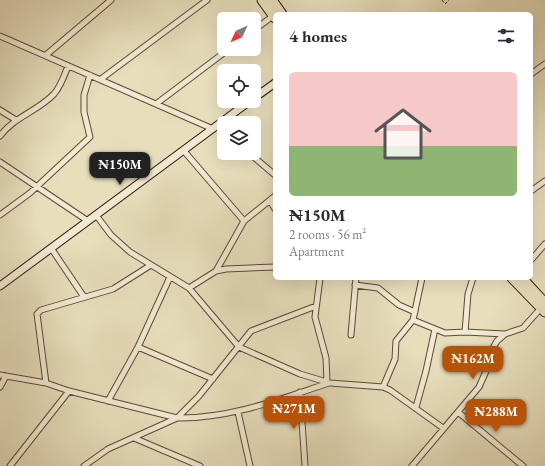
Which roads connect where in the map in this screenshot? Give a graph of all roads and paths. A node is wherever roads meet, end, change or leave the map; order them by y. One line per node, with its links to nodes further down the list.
1 (111, 0): 12 (street)
2 (207, 0): 18 (street)
3 (262, 0): 8 (highway)
4 (272, 0): 7 (highway)
5 (442, 0): 6 (path)
6 (449, 0)
7 (281, 12)
8 (273, 16)
9 (273, 18): 10 (street)
10 (261, 25)
11 (0, 36): 12 (street)
12 (46, 55): 15 (street)
13 (220, 56): 21 (street)
14 (545, 64): 16 (street)
15 (68, 66): 17 (street); 25 (street)
16 (533, 73)
17 (90, 75): 18 (street); 34 (street)
18 (101, 79): 21 (street)
19 (273, 84): 20 (street)
20 (261, 93)
21 (156, 104): 27 (street)
22 (241, 108): 24 (street)
23 (0, 110): 25 (street)
24 (231, 116)
25 (16, 120): 28 (street)
26 (217, 126): 27 (street)
27 (213, 129): 29 (street)
28 (0, 136)
29 (184, 151): 40 (street); 42 (street)
30 (257, 160): 32 (street)
31 (0, 162): 34 (street)
32 (273, 173)
33 (545, 181): 35 (street)
34 (37, 186): 39 (street); 41 (street)
35 (533, 190)
36 (273, 198): 37 (street)
37 (270, 201): 38 (street); 42 (street)
38 (273, 206)
39 (0, 215)
40 (96, 215): 41 (street); 46 (street)
41 (88, 221): 44 (street)
42 (244, 221): 48 (street)
43 (545, 244): 45 (street)
44 (51, 248): 57 (street); 59 (street)
45 (533, 258)
46 (151, 265): 49 (street); 59 (street)
47 (273, 267): 48 (street)
48 (216, 271): 58 (street)
49 (170, 277): 58 (street); 69 (street)
50 (320, 280): 60 (street)
51 (356, 280): 56 (street)
52 (422, 280): 62 (street)
53 (472, 280): 65 (street)
54 (514, 280): 61 (highway)
55 (523, 280): 61 (highway)
56 (356, 285): 62 (street); 67 (street)
57 (0, 286)
58 (189, 288): 68 (street)
59 (84, 298): 72 (street)
60 (316, 306): 68 (street); 73 (street)
61 (544, 308): 66 (street)
62 (415, 312): 63 (street)
63 (413, 320): 64 (street); 75 (street)
64 (435, 330): 65 (street); 79 (street)
65 (465, 332): 66 (street)
66 (505, 334): 81 (street)
67 (351, 335)
68 (239, 347): 71 (street); 73 (street)
69 (138, 348): 71 (street); 78 (street)
70 (2, 375): 72 (street); 74 (street)
71 (213, 379): 82 (street)
72 (46, 383): 76 (street)
73 (328, 383): 75 (street); 77 (street)
74 (0, 387)
75 (383, 387): 79 (street)
76 (68, 391): 78 (street); 86 (street)
77 (300, 392): 80 (street); 89 (street)
78 (108, 401): 82 (street)
79 (416, 407): 83 (street)
80 (238, 412): 82 (street); 88 (street)
81 (458, 412): 83 (street); 91 (street)
82 (177, 418): 84 (street)
83 (443, 428): 90 (street)
84 (134, 438): 85 (street); 87 (street)
85 (86, 465)
86 (10, 466)
87 (200, 466)
88 (250, 466)
89 (305, 466)
90 (412, 466)
91 (523, 466)

